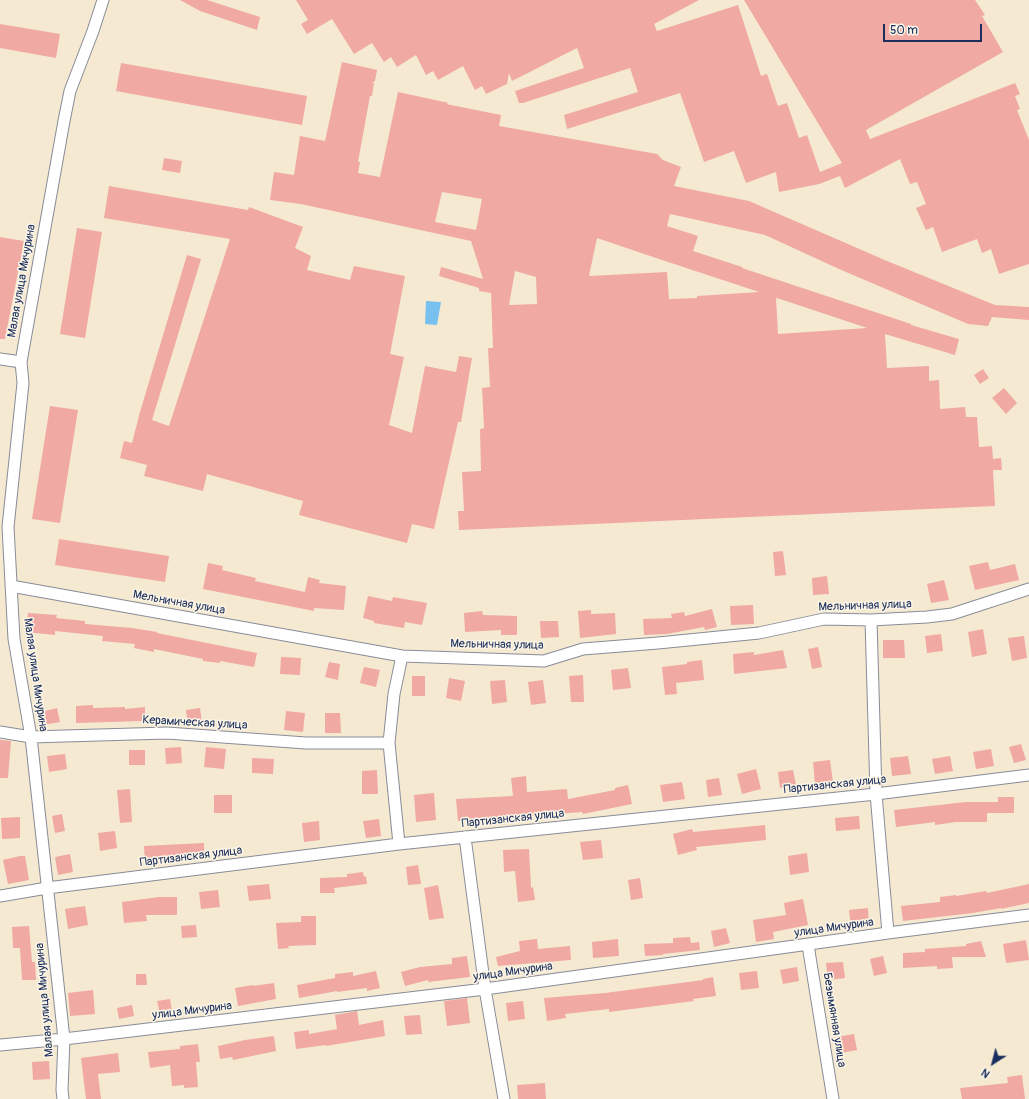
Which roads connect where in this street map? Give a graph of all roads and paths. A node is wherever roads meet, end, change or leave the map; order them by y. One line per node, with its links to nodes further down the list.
1 (103, 0): 3 (street, Малая улица Мичурина)
2 (0, 359): 3 (street)
3 (21, 362): 4 (street, Малая улица Мичурина)
4 (12, 586): 7 (street, Мельничная улица); 9 (street, Малая улица Мичурина)
5 (1029, 589): 6 (street, Мельничная улица)
6 (871, 620): 7 (street, Мельничная улица); 12 (street)
7 (402, 656): 10 (street)
8 (0, 732): 9 (street, Керамическая улица)
9 (31, 737): 10 (street, Керамическая улица); 15 (street, Малая улица Мичурина)
10 (389, 743): 14 (street)
11 (1029, 775): 12 (street, Партизанская улица)
12 (876, 794): 13 (street, Партизанская улица); 18 (street)
13 (465, 837): 14 (street, Партизанская улица); 20 (street)
14 (399, 844): 15 (street, Партизанская улица)
15 (47, 888): 16 (street, Партизанская улица); 21 (street, Малая улица Мичурина)
16 (0, 896)
17 (1029, 915): 18 (street, улица Мичурина)
18 (888, 933): 19 (street, улица Мичурина)
19 (808, 945): 20 (street, улица Мичурина); 25 (street, Безымянная улица)
20 (485, 989): 21 (street, улица Мичурина); 24 (street)
21 (64, 1039): 22 (street, улица Мичурина); 23 (street, Малая улица Мичурина)
22 (0, 1045)
23 (64, 1099)
24 (504, 1099)
25 (833, 1099)

